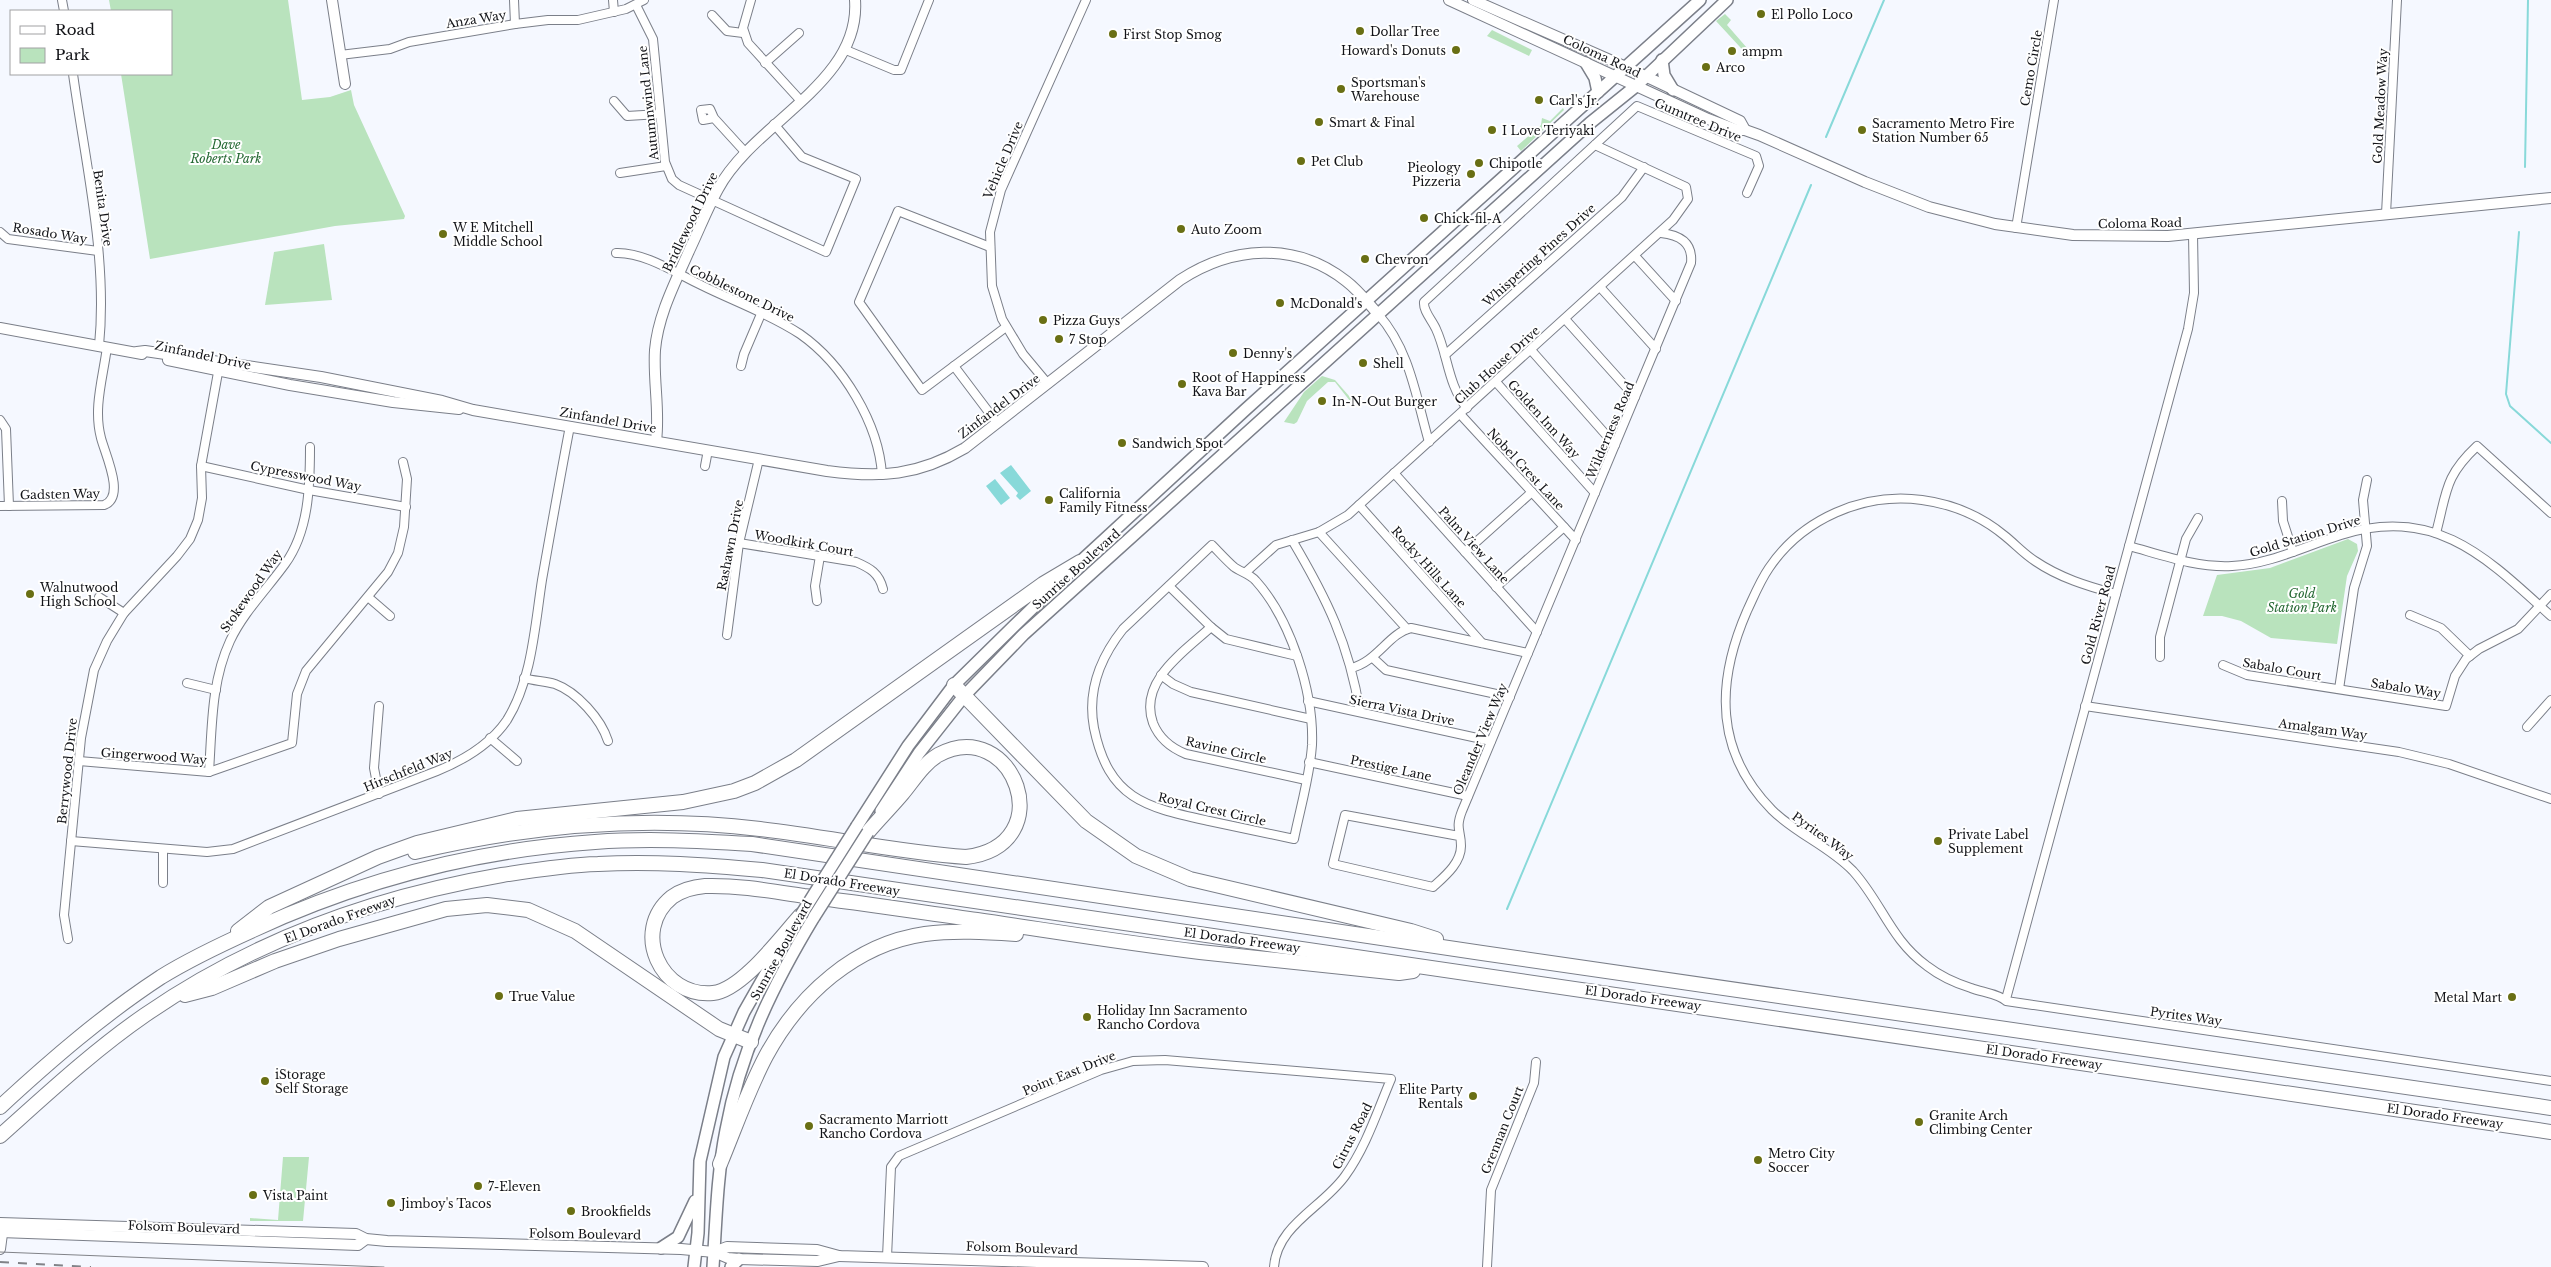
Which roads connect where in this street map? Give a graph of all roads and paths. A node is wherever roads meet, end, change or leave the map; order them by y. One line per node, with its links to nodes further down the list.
1 (332, 0): 22 (main road)
2 (514, 0): 18 (street)
3 (613, 0): 16 (street)
4 (644, 0): 15 (street, Anza Way)
5 (751, 0): 19 (street)
6 (856, 0): 21 (main road, Bridlewood Drive)
7 (929, 0): 21 (street)
8 (1086, 0): 53 (street, Vehicle Drive)
9 (1449, 0): 25 (main road, Coloma Road)
10 (1473, 0): 26 (main road, Coloma Road)
11 (1700, 0): 26 (main road, Sunrise Boulevard)
12 (1727, 0): 23 (main road, Sunrise Boulevard)
13 (2054, 0): 49 (street, Cemo Circle)
14 (2397, 0): 48 (street, Gold Meadow Way)
15 (636, 5): 16 (street, Anza Way); 36 (street, Autumnwind Lane)
16 (614, 12): 18 (street, Anza Way)
17 (712, 15): 19 (street)
18 (515, 24): 22 (street, Anza Way)
19 (743, 33): 24 (street)
20 (799, 33): 24 (street)
21 (846, 50): 34 (main road, Bridlewood Drive)
22 (340, 55): 30 (main road)
23 (1662, 60): 29 (main road, Sunrise Boulevard); 32 (main road)
24 (766, 63): 34 (street)
25 (1586, 63): 28 (main road, Coloma Road); 33 (main road)
26 (1626, 67): 28 (main road, Sunrise Boulevard); 29 (main road, Coloma Road)
27 (73, 75): 54 (street, Benita Drive)
28 (1616, 76): 31 (main road, Coloma Road); 33 (main road, Sunrise Boulevard)
29 (1645, 76): 31 (main road, Sunrise Boulevard); 32 (main road, Coloma Road)
30 (345, 84)
31 (1636, 86): 39 (main road, Coloma Road); 62 (main road, Sunrise Boulevard)
32 (1673, 90): 39 (main road, Coloma Road)
33 (1598, 92): 59 (main road, Sunrise Boulevard)
34 (800, 100): 38 (main road, Bridlewood Drive)
35 (614, 101): 36 (street)
36 (660, 114): 42 (street, Autumnwind Lane)
37 (714, 118): 41 (street)
38 (774, 124): 41 (main road, Bridlewood Drive); 47 (street, Autumnwind Lane)
39 (1745, 130): 49 (main road, Coloma Road)
40 (1595, 145): 43 (street, Club House Drive); 45 (street, Gumtree Drive); 69 (street, Gumtree Drive)
41 (745, 152): 47 (main road, Bridlewood Drive)
42 (666, 166): 44 (street); 47 (street, Autumnwind Lane)
43 (1644, 167): 51 (street, Club House Drive); 69 (street, Whispering Pines Drive)
44 (620, 173)
45 (1747, 193)
46 (2551, 198): 48 (main road, Coloma Road)
47 (713, 199): 57 (main road, Bridlewood Drive)
48 (2386, 214): 52 (main road, Coloma Road)
49 (2016, 228): 52 (main road, Coloma Road)
50 (0, 232): 54 (street, Rosado Way)
51 (1661, 233): 56 (street, Club House Drive); 60 (street, Wilderness Road)
52 (2192, 234): 112 (street, Gold River Road)
53 (990, 246): 64 (street, Vehicle Drive); 71 (street)
54 (98, 251): 66 (street, Benita Drive)
55 (616, 253): 57 (street, Cobblestone Drive)
56 (1635, 256): 58 (street, Club House Drive); 60 (street)
57 (678, 274): 61 (street, Cobblestone Drive); 83 (main road, Bridlewood Drive)
58 (1600, 287): 63 (street, Club House Drive); 67 (street)
59 (1366, 301): 62 (main road, Zinfandel Drive); 76 (main road, Zinfandel Drive); 117 (main road, Sunrise Boulevard)
60 (1676, 301): 67 (street, Wilderness Road)
61 (761, 314): 70 (street); 73 (street, Cobblestone Drive)
62 (1378, 314): 84 (street, Zinfandel Drive); 150 (main road, Sunrise Boulevard)
63 (1566, 319): 68 (street, Club House Drive); 77 (street)
64 (1006, 327): 71 (street); 76 (street, Vehicle Drive)
65 (0, 328): 66 (main road, Zinfandel Drive)
66 (103, 346): 72 (main road, Zinfandel Drive); 101 (street, Gadsten Way)
67 (1656, 349): 77 (street, Wilderness Road)
68 (1531, 350): 74 (street, Club House Drive); 85 (street)
69 (1445, 355): 78 (street, Gumtree Drive)
70 (741, 366)
71 (954, 366): 81 (street)
72 (219, 367): 82 (main road, Zinfandel Drive); 90 (street, Berrywood Drive)
73 (842, 379): 75 (street); 93 (street, Cobblestone Drive)
74 (1496, 382): 78 (street, Club House Drive); 97 (street, Golden Inn Way)
75 (835, 384)
76 (1048, 384): 81 (main road, Zinfandel Drive)
77 (1635, 397): 85 (street, Wilderness Road)
78 (1467, 408): 79 (street, Club House Drive)
79 (1460, 414): 84 (street, Club House Drive); 96 (street, Nobel Crest Lane)
80 (0, 420): 101 (street)
81 (997, 423): 93 (main road, Zinfandel Drive)
82 (570, 426): 83 (main road, Zinfandel Drive); 145 (street, Hirschfeld Way)
83 (656, 441): 87 (main road, Zinfandel Drive)
84 (1429, 442): 92 (street, Club House Drive)
85 (1616, 445): 97 (street, Wilderness Road)
86 (310, 447): 95 (street, Stokewood Way)
87 (708, 450): 88 (main road, Zinfandel Drive); 91 (street)
88 (759, 459): 93 (main road, Zinfandel Drive); 111 (street, Rashawn Drive)
89 (403, 462): 102 (street, Gingerwood Way)
90 (201, 466): 95 (street, Cypresswood Way); 128 (street, Berrywood Drive)
91 (705, 466)
92 (1394, 473): 99 (street, Club House Drive); 113 (street, Palm View Lane)
93 (882, 475)
94 (2367, 480): 106 (street)
95 (309, 490): 102 (street, Cypresswood Way); 149 (street, Stokewood Way)
96 (1532, 492): 105 (street, Nobel Crest Lane); 113 (street)
97 (1595, 493): 110 (street, Wilderness Road)
98 (2282, 501): 114 (street)
99 (1359, 505): 107 (street, Club House Drive); 136 (street, Rocky Hills Lane)
100 (0, 506): 101 (street, Gadsten Way)
101 (9, 506)
102 (406, 507): 125 (street, Gingerwood Way)
103 (2551, 513): 108 (street)
104 (2198, 518): 116 (street)
105 (1564, 527): 110 (street, Nobel Crest Lane); 120 (street)
106 (2367, 529): 108 (street, Gold Station Drive); 114 (street, Gold Station Drive); 148 (street)
107 (1319, 532): 109 (street, Club House Drive); 133 (street)
108 (2436, 533): 127 (street, Gold Station Drive)
109 (1292, 540): 118 (street, Club House Drive); 143 (street)
110 (1576, 540): 134 (street, Wilderness Road)
111 (739, 543): 115 (street, Woodkirk Court); 135 (street, Rashawn Drive)
112 (2129, 546): 116 (street, Gold Station Drive); 122 (street, Gold River Road)
113 (1465, 552): 120 (street, Palm View Lane)
114 (2293, 552): 116 (street, Gold Station Drive)
115 (820, 556): 121 (street, Woodkirk Court); 126 (street)
116 (2181, 561): 140 (street)
117 (1080, 562): 147 (main road, Sunrise Boulevard); 174 (highway)
118 (1246, 572): 119 (street, Royal Crest Circle); 138 (street, Royal Crest Circle)
119 (1169, 586): 132 (street); 166 (street, Royal Crest Circle)
120 (1496, 587): 134 (street, Palm View Lane)
121 (883, 589)
122 (2116, 594): 155 (street, Gold River Road); 182 (street, Pyrites Way)
123 (2551, 594): 127 (street, Sabalo Way)
124 (99, 596): 128 (street)
125 (368, 597): 130 (street); 165 (street, Gingerwood Way)
126 (817, 601)
127 (2540, 606): 131 (street, Gold Station Drive); 139 (street, Sabalo Way)
128 (124, 613): 162 (street, Berrywood Drive)
129 (2410, 615): 139 (street)
130 (390, 616)
131 (2551, 616)
132 (1211, 627): 138 (street); 144 (street, Ravine Circle)
133 (1407, 629): 136 (street); 141 (street)
134 (1537, 632): 137 (street, Wilderness Road)
135 (727, 635)
136 (1482, 643): 137 (street)
137 (1528, 652): 151 (street, Oleander View Way)
138 (1297, 656): 153 (street, Royal Crest Circle)
139 (2470, 656): 148 (street, Sabalo Way)
140 (2160, 657)
141 (1373, 658): 143 (street); 151 (street)
142 (2223, 665): 148 (street, Sabalo Court)
143 (1351, 668): 156 (street)
144 (1161, 675): 157 (street); 166 (street, Ravine Circle)
145 (524, 678): 159 (street, Hirschfeld Way); 160 (street)
146 (187, 683): 149 (street)
147 (954, 685): 150 (highway); 170 (main road, Sunrise Boulevard)
148 (2339, 689)
149 (216, 690): 165 (street, Stokewood Way)
150 (964, 696): 170 (main road, Sunrise Boulevard); 179 (highway)
151 (1510, 696): 161 (street, Oleander View Way)
152 (2551, 700): 158 (street)
153 (1308, 701): 156 (street, Sierra Vista Drive); 157 (street, Royal Crest Circle)
154 (379, 706): 167 (street)
155 (2085, 706): 169 (street, Amalgam Way); 182 (street, Gold River Road)
156 (1360, 712): 161 (street, Sierra Vista Drive)
157 (1310, 719): 164 (street, Royal Crest Circle)
158 (2526, 727)
159 (490, 738): 163 (street); 167 (street, Hirschfeld Way)
160 (608, 741)
161 (1491, 741): 168 (street, Oleander View Way)
162 (79, 761): 165 (street, Gingerwood Way); 172 (street, Berrywood Drive)
163 (517, 762)
164 (1309, 762): 166 (street, Royal Crest Circle); 168 (street, Prestige Lane)
165 (209, 772)
166 (1306, 780)
167 (379, 794): 173 (street, Hirschfeld Way)
168 (1468, 796): 171 (street, Oleander View Way)
169 (2551, 799)
170 (863, 829): 174 (highway); 176 (main road, Sunrise Boulevard, bridge)
171 (1459, 836): 171 (street, Oleander View Way)
172 (71, 841): 173 (street, Hirschfeld Way); 177 (street, Berrywood Drive)
173 (164, 849): 175 (street)
174 (361, 865): 180 (highway)
175 (163, 883)
176 (808, 916): 178 (highway); 184 (main road, Sunrise Boulevard); 185 (main road, Sunrise Boulevard)
177 (68, 939)
178 (1112, 940): 181 (highway); 193 (highway)
179 (1442, 944): 180 (highway, El Dorado Freeway); 190 (highway, El Dorado Freeway)
180 (220, 945): 189 (highway, El Dorado Freeway)
181 (1431, 968): 183 (highway, El Dorado Freeway); 191 (highway, El Dorado Freeway)
182 (2006, 999): 188 (street, Pyrites Way)
183 (167, 1000): 184 (highway); 192 (highway, El Dorado Freeway)
184 (732, 1036): 185 (highway); 194 (main road, Sunrise Boulevard)
185 (751, 1042): 193 (main road, Sunrise Boulevard)
186 (1536, 1062): 210 (street, Grennan Court)
187 (1391, 1079): 204 (street, Point East Drive); 209 (street, Citrus Road)
188 (2551, 1081)
189 (0, 1107)
190 (2551, 1108)
191 (2551, 1132)
192 (0, 1136)
193 (720, 1164): 202 (main road, Sunrise Boulevard)
194 (698, 1194): 199 (main road); 201 (main road, Sunrise Boulevard)
195 (1, 1228): 196 (main road, Folsom Boulevard); 197 (main road, Folsom Boulevard); 200 (main road)
196 (226, 1232): 197 (main road); 198 (main road, Folsom Boulevard)
197 (198, 1239): 198 (main road, Folsom Boulevard)
198 (366, 1239): 199 (main road, Folsom Boulevard)
199 (661, 1248): 201 (main road, Folsom Boulevard)
200 (0, 1249)
201 (696, 1251): 202 (main road, Folsom Boulevard); 206 (main road, Sunrise Boulevard)
202 (714, 1252): 203 (main road, Folsom Boulevard); 205 (main road, Folsom Boulevard); 207 (main road, Sunrise Boulevard)
203 (839, 1256): 204 (main road, Folsom Boulevard); 205 (main road, Folsom Boulevard)
204 (887, 1257): 208 (main road, Folsom Boulevard)
205 (735, 1263)
206 (694, 1267)
207 (713, 1267)
208 (1203, 1267)
209 (1274, 1267)
210 (1487, 1267)

